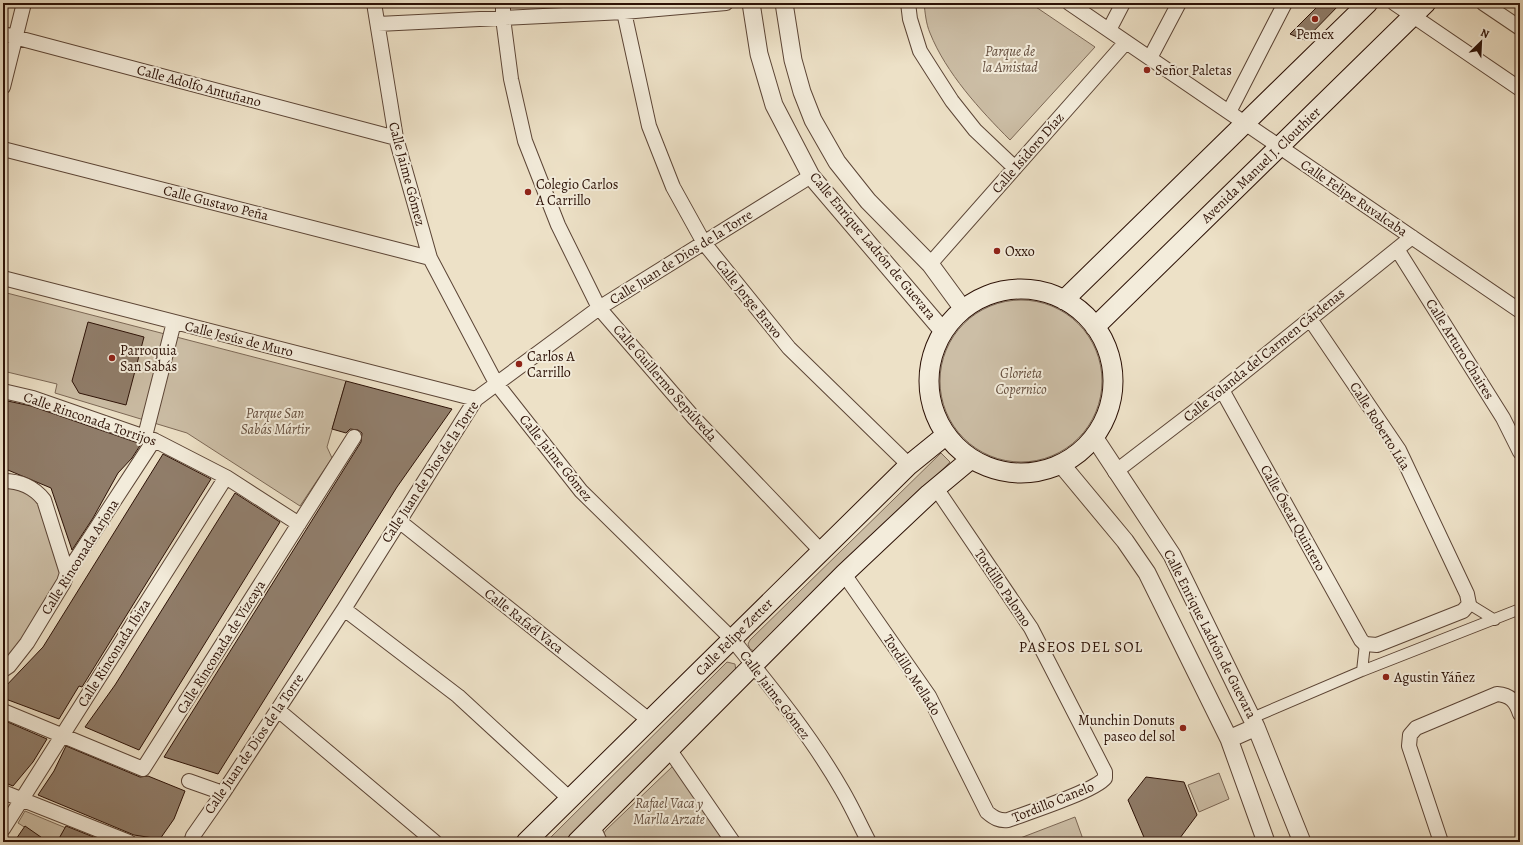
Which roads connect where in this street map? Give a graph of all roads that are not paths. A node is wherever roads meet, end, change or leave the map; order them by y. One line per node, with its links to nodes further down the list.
1 (24, 3): 21 (street)
2 (372, 3): 18 (street, Calle Jaime Gómez)
3 (503, 3): 17 (street, Calle Guillermo Sepúlveda)
4 (726, 3): 15 (street)
5 (751, 3): 32 (street, Calle Enrique Ladrón de Guevara)
6 (784, 3): 37 (street, Calle Enrique Ladrón de Guevara)
7 (908, 3): 31 (street)
8 (1069, 3): 20 (street, Calle Felipe Ruvalcaba)
9 (1123, 3): 20 (street)
10 (1179, 3): 23 (street)
11 (1285, 3): 26 (street)
12 (1368, 3): 27 (main road)
13 (1394, 3): 16 (street)
14 (1483, 3): 19 (street)
15 (625, 7): 17 (street); 34 (street, Calle Jorge Bravo)
16 (1419, 9): 25 (street); 29 (main road, Avenida Manuel J. Clouthier)
17 (503, 18): 18 (street); 40 (street, Calle Guillermo Sepúlveda)
18 (378, 24): 28 (street, Calle Jaime Gómez)
19 (1520, 28)
20 (1109, 30): 22 (street, Calle Felipe Ruvalcaba)
21 (9, 36): 24 (street); 28 (street, Calle Adolfo Antuñano)
22 (1126, 42): 23 (street, Calle Felipe Ruvalcaba); 31 (street, Calle Isidoro Díaz)
23 (1150, 58): 26 (street, Calle Felipe Ruvalcaba)
24 (3, 87)
25 (1520, 89)
26 (1229, 112): 27 (street, Calle Felipe Ruvalcaba)
27 (1246, 124): 29 (street, Calle Felipe Ruvalcaba); 39 (main road)
28 (396, 138): 36 (street, Calle Jaime Gómez)
29 (1280, 147): 33 (street, Calle Felipe Ruvalcaba); 45 (main road, Avenida Manuel J. Clouthier)
30 (3, 149): 36 (street, Calle Gustavo Peña)
31 (1015, 168): 37 (street, Calle Isidoro Díaz)
32 (811, 176): 34 (street, Calle Juan de Dios de la Torre); 46 (street, Calle Enrique Ladrón de Guevara)
33 (1412, 237): 35 (street, Calle Yolanda del Carmen Cárdenas); 42 (street, Calle Felipe Ruvalcaba)
34 (704, 243): 40 (street, Calle Juan de Dios de la Torre); 58 (street, Calle Jorge Bravo)
35 (1397, 249): 43 (street, Calle Yolanda del Carmen Cárdenas); 55 (street, Calle Arturo Chaires)
36 (430, 258): 47 (street, Calle Jaime Gómez)
37 (930, 264): 41 (street, Calle Enrique Ladrón de Guevara)
38 (3, 278): 44 (street, Calle Jesús de Muro)
39 (1064, 300): 41 (main road); 45 (main road)
40 (599, 308): 47 (street, Calle Juan de Dios de la Torre); 65 (street, Calle Guillermo Sepúlveda)
41 (963, 309): 46 (main road)
42 (1520, 311)
43 (1310, 319): 48 (street, Calle Yolanda del Carmen Cárdenas); 68 (street, Calle Roberto Lúa)
44 (174, 322): 50 (street, Calle Jesús de Muro); 54 (street, Calle Rinconada Arjona)
45 (1095, 327): 53 (main road)
46 (943, 331): 51 (main road)
47 (496, 383): 50 (street, Calle Juan de Dios de la Torre); 72 (street, Calle Jaime Gómez)
48 (1222, 390): 59 (street, Calle Yolanda del Carmen Cárdenas); 73 (street, Calle Óscar Quintero)
49 (3, 391): 54 (street, Calle Rinconada Torrijos)
50 (476, 399): 63 (street, Calle Juan de Dios de la Torre)
51 (946, 435): 56 (main road); 58 (main road, Calle Felipe Zetter)
52 (354, 436): 64 (street, Calle Rinconada de Vizcaya)
53 (1094, 437): 57 (main road); 59 (street, Calle Enrique Ladrón de Guevara)
54 (150, 438): 60 (street, Calle Rinconada Torrijos); 66 (street, Calle Rinconada Arjona)
55 (1520, 452)
56 (972, 459): 57 (main road); 62 (main road)
57 (1061, 464): 83 (street, Calle Enrique Ladrón de Guevara)
58 (909, 465): 65 (main road, Calle Felipe Zetter)
59 (1115, 472): 81 (street, Calle Enrique Ladrón de Guevara)
60 (226, 477): 64 (street, Calle Rinconada Torrijos); 82 (street, Calle Rinconada Ibiza)
61 (3, 481): 66 (street)
62 (936, 488): 67 (main road); 85 (street, Tordillo Palomo)
63 (399, 521): 69 (street, Calle Juan de Dios de la Torre); 80 (street, Calle Rafaél Vaca)
64 (299, 524): 82 (street, Calle Rinconada de Vizcaya)
65 (821, 551): 72 (main road, Calle Felipe Zetter)
66 (67, 573): 75 (street, Calle Rinconada Arjona)
67 (844, 574): 74 (main road); 91 (street, Tordillo Mellado)
68 (1469, 604): 71 (street); 73 (street)
69 (344, 609): 77 (street, Calle Juan de Dios de la Torre); 90 (street)
70 (1520, 609): 71 (street)
71 (1494, 620): 76 (street)
72 (732, 639): 74 (street, Calle Jaime Gómez); 80 (main road, Calle Felipe Zetter)
73 (1366, 644): 76 (street)
74 (754, 666): 84 (main road); 100 (street, Calle Jaime Gómez)
75 (3, 670)
76 (1362, 671): 81 (street)
77 (278, 710): 88 (street, Calle Juan de Dios de la Torre); 96 (street)
78 (3, 711): 82 (street)
79 (1520, 714): 103 (street)
80 (649, 720): 90 (main road, Calle Felipe Zetter)
81 (1254, 722): 83 (street); 102 (street, Calle Enrique Ladrón de Guevara)
82 (62, 735): 89 (street, Calle Rinconada Ibiza)
83 (1228, 739): 101 (street, Calle Enrique Ladrón de Guevara)
84 (669, 749): 93 (main road); 99 (street)
85 (1105, 778): 91 (street, Tordillo Canelo)
86 (189, 781): 88 (street)
87 (3, 792): 89 (street)
88 (223, 793): 95 (street, Calle Juan de Dios de la Torre)
89 (22, 799): 92 (street, Calle Rinconada Ibiza); 94 (street)
90 (570, 799): 97 (main road, Calle Felipe Zetter)
91 (998, 820)
92 (3, 829)
93 (596, 835): 98 (main road)
94 (125, 841)
95 (191, 842)
96 (435, 842)
97 (526, 842)
98 (577, 842)
99 (733, 842)
100 (868, 842)
101 (1266, 842)
102 (1302, 842)
103 (1441, 842)

